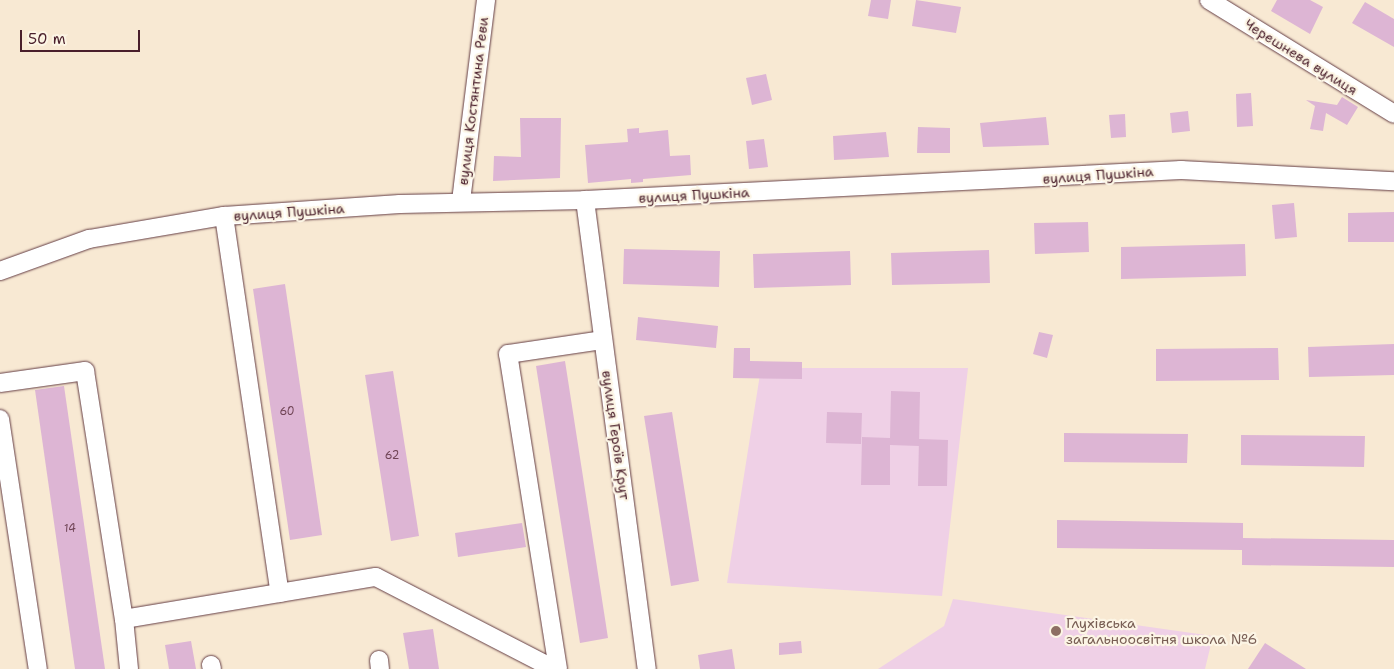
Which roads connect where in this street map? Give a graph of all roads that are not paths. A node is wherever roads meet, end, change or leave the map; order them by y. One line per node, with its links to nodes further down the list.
1 (486, 0): 6 (street, вулиця Костянтина Реви)
2 (1208, 0): 3 (street, Черешнева вулиця)
3 (1394, 114)
4 (1394, 181): 5 (street, вулиця Пушкіна)
5 (585, 200): 6 (street, вулиця Пушкіна); 9 (street, вулиця Героїв Крут)
6 (461, 201): 7 (street, вулиця Пушкіна)
7 (224, 216): 8 (street, вулиця Пушкіна); 12 (street)
8 (0, 271)
9 (604, 340): 16 (street); 17 (street, вулиця Героїв Крут)
10 (0, 383): 13 (street)
11 (0, 419): 14 (street)
12 (280, 593): 13 (street); 16 (street)
13 (124, 619): 15 (street)
14 (38, 669)
15 (129, 669)
16 (556, 669)
17 (647, 669)

